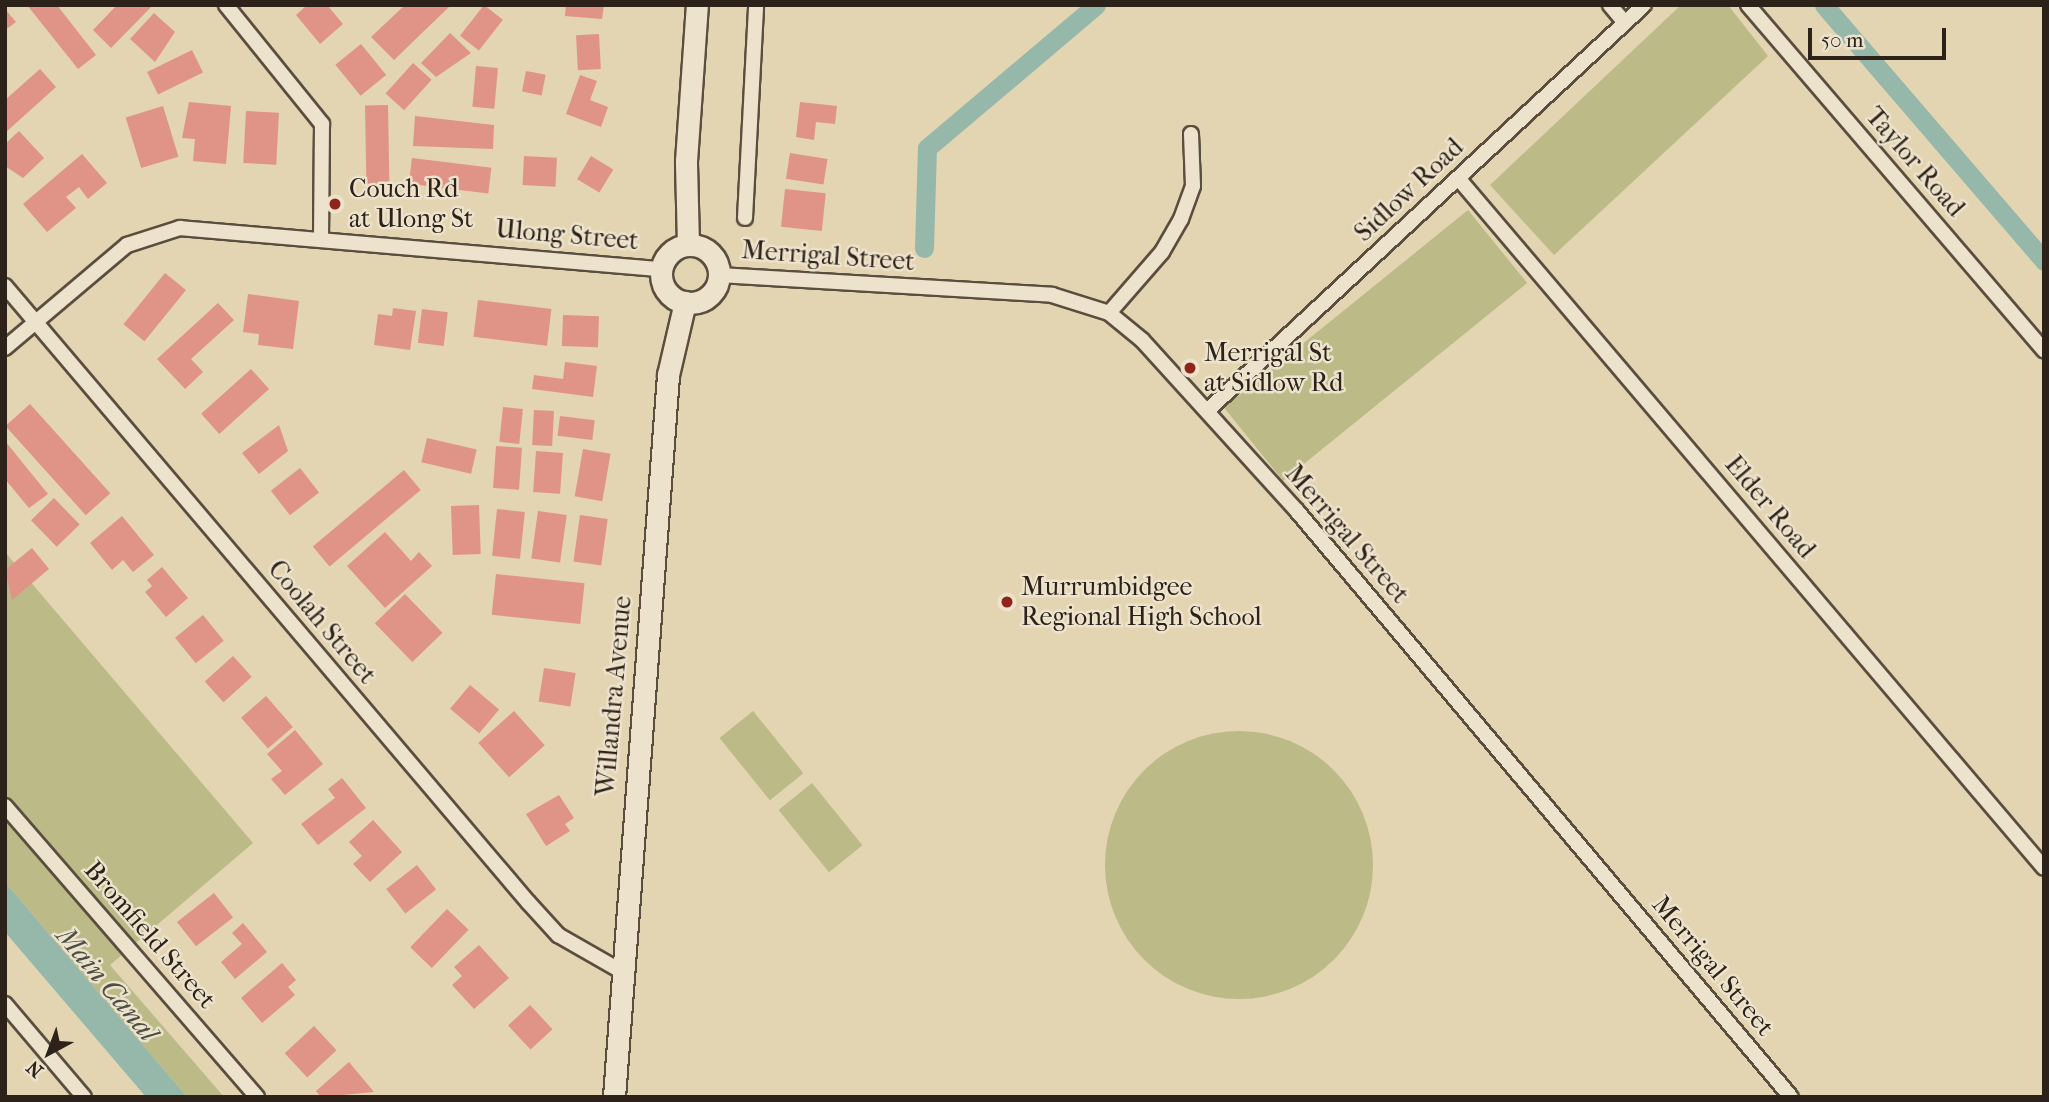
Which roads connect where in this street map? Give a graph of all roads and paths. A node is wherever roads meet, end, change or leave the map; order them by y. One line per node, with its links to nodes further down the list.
1 (226, 5): 11 (street)
2 (697, 5): 12 (street)
3 (756, 5): 10 (street)
4 (1610, 5): 7 (street)
5 (1644, 5): 7 (street, Sidlow Road)
6 (1748, 5): 20 (street, Taylor Road)
7 (1625, 23): 9 (street, Sidlow Road)
8 (1191, 134): 17 (street)
9 (1458, 178): 21 (street, Sidlow Road); 23 (street, Elder Road)
10 (745, 218)
11 (321, 238): 13 (street, Ulong Street); 18 (street, Ulong Street)
12 (688, 245): 13 (street); 14 (street)
13 (662, 269): 16 (street)
14 (719, 275): 16 (street); 17 (street, Merrigal Street)
15 (5, 286): 18 (street, Coolah Street)
16 (685, 302): 24 (street, Willandra Avenue)
17 (1109, 313): 21 (street, Merrigal Street)
18 (36, 322): 19 (street, Ulong Street); 24 (street, Coolah Street)
19 (5, 348)
20 (2044, 350)
21 (1207, 411): 29 (street, Merrigal Street)
22 (5, 806): 27 (street, Bromfield Street)
23 (2044, 868)
24 (619, 970): 28 (street, Willandra Avenue)
25 (5, 1004): 26 (street)
26 (84, 1097)
27 (257, 1097)
28 (614, 1097)
29 (1791, 1097)

